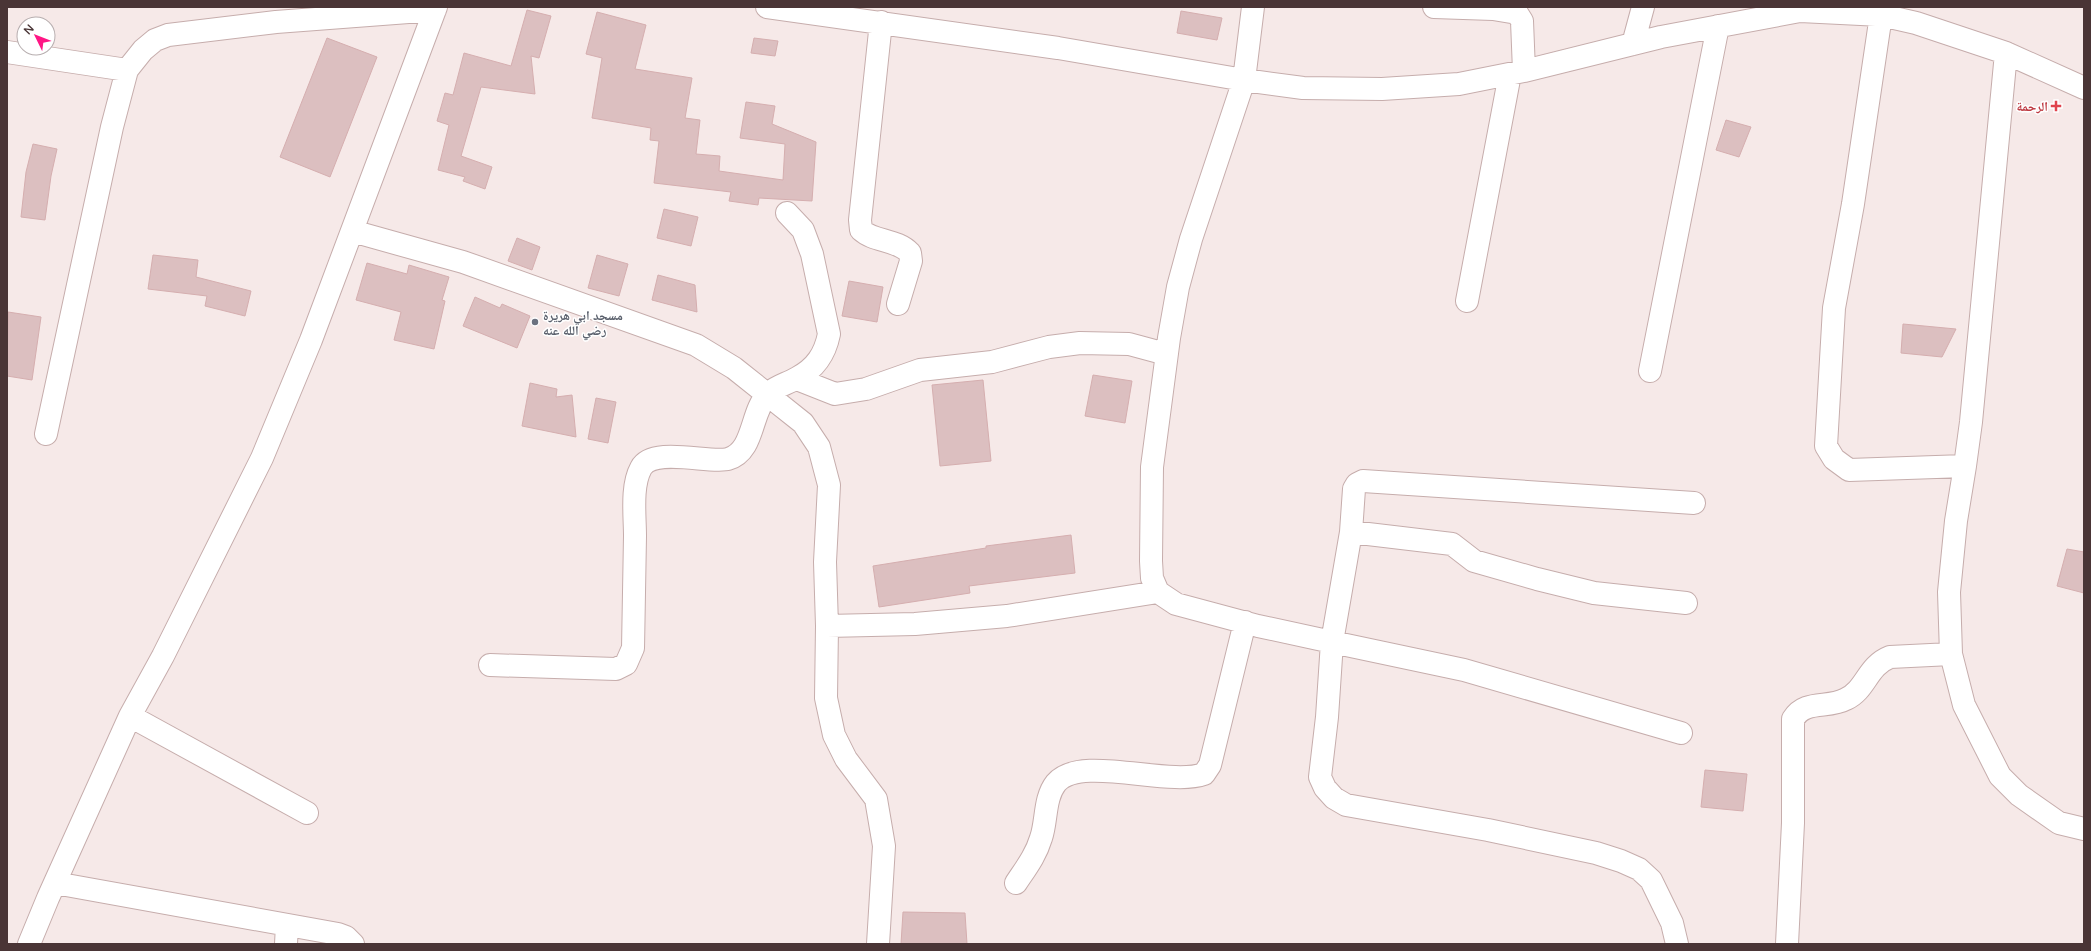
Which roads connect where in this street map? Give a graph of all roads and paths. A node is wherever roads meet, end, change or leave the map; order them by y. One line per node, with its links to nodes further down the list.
1 (767, 7): 9 (street)
2 (1253, 7): 16 (street)
3 (1434, 7): 15 (street)
4 (1643, 7): 11 (street)
5 (436, 9): 14 (street); 19 (street)
6 (1798, 9): 7 (street); 10 (street)
7 (1880, 15): 8 (street); 27 (street)
8 (1917, 15): 13 (street)
9 (881, 22): 16 (street); 21 (street)
10 (1718, 26): 11 (street); 23 (street)
11 (1633, 44): 15 (street)
12 (7, 52): 14 (street)
13 (2006, 53): 17 (street); 27 (street)
14 (127, 70): 26 (street)
15 (1517, 72): 16 (street); 20 (street)
16 (1244, 80): 22 (street)
17 (2084, 88)
18 (787, 213): 24 (street)
19 (352, 231): 25 (street); 37 (street)
20 (1467, 301)
21 (898, 304)
22 (1166, 354): 24 (street); 30 (street)
23 (1650, 371)
24 (797, 379): 25 (street)
25 (768, 394): 33 (street); 36 (street)
26 (46, 434)
27 (1965, 466): 35 (street)
28 (1694, 503): 29 (street)
29 (1351, 532): 31 (street); 34 (street)
30 (1158, 592): 32 (street); 33 (street)
31 (1686, 603)
32 (1245, 622): 34 (street); 42 (street)
33 (827, 626): 46 (street)
34 (1332, 642): 38 (street); 47 (street)
35 (1951, 654): 40 (street); 48 (street)
36 (490, 665)
37 (130, 716): 39 (street); 41 (street)
38 (1681, 733)
39 (307, 813)
40 (2084, 829)
41 (55, 883): 43 (street); 44 (street)
42 (1016, 883)
43 (286, 934): 45 (street)
44 (29, 944)
45 (354, 944)
46 (878, 944)
47 (1677, 944)
48 (1786, 944)

